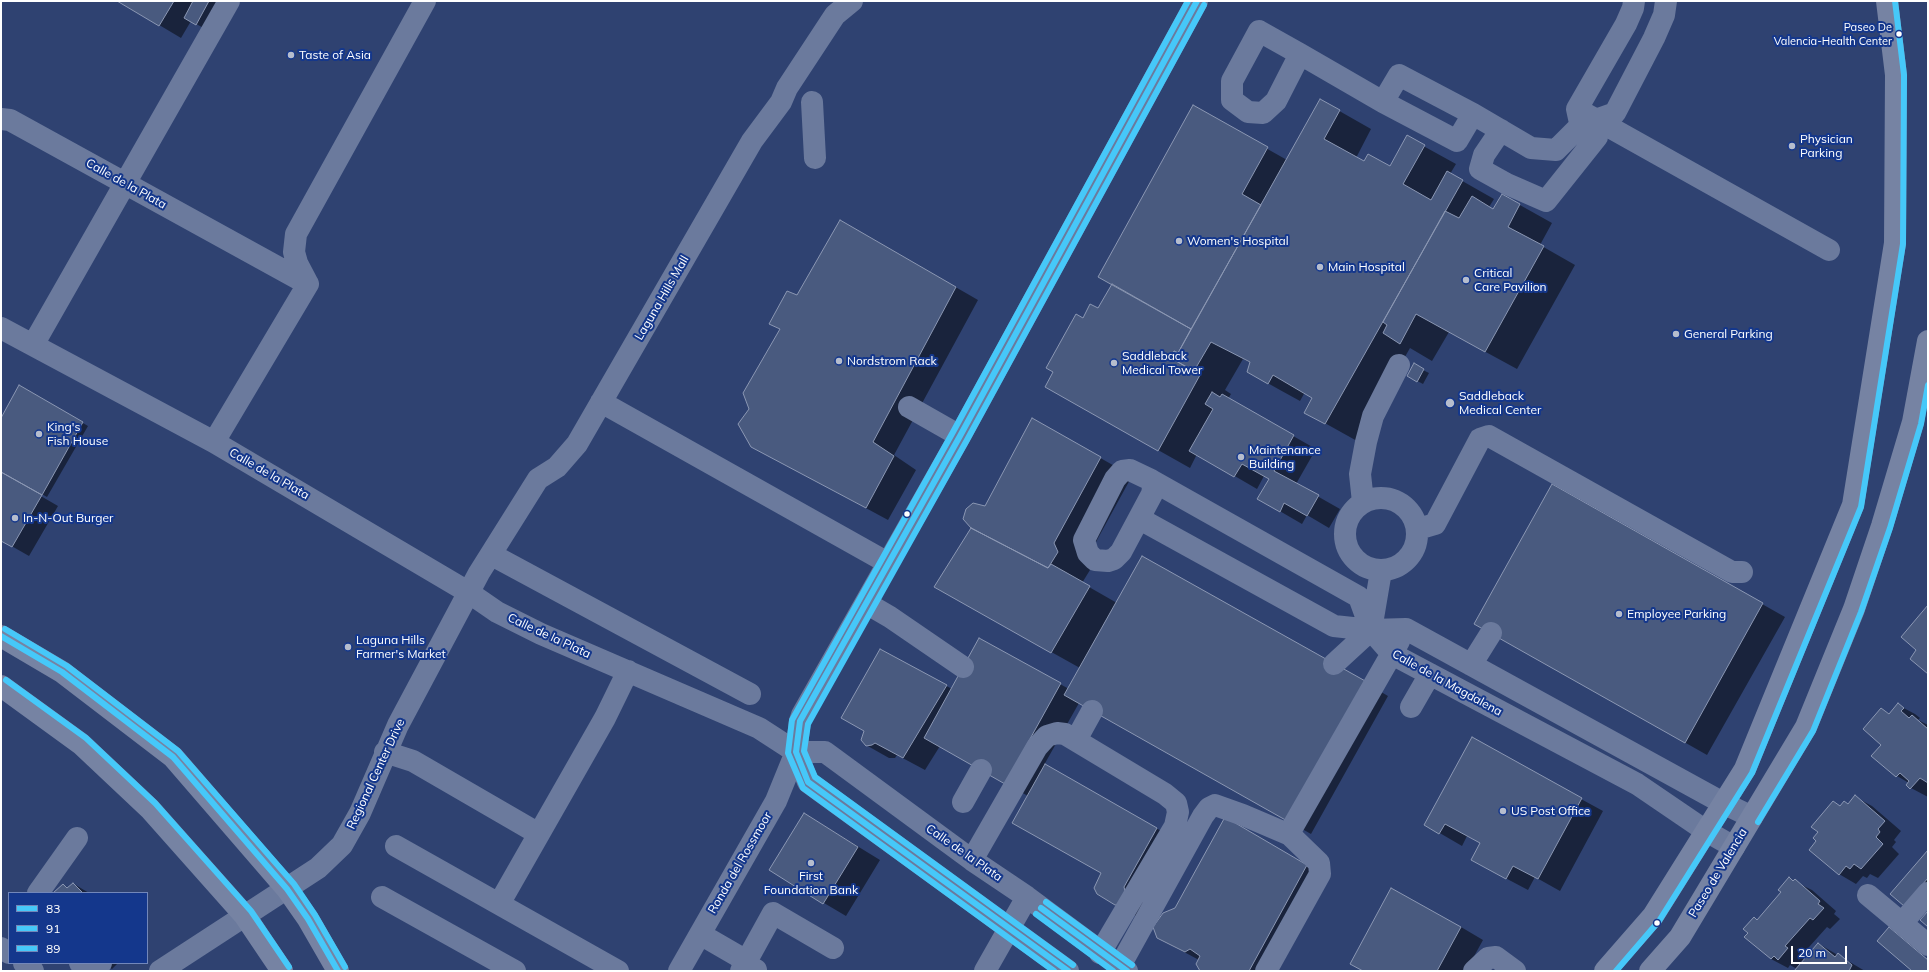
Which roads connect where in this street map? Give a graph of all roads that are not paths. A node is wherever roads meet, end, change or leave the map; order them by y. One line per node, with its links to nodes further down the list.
1 (229, 1): 16 (street)
2 (425, 1): 18 (street)
3 (852, 1): 23 (street, Laguna Hills Mall)
4 (1196, 1): 25 (street)
5 (1634, 1): 12 (street)
6 (1666, 1): 12 (street)
7 (1887, 1): 56 (main road)
8 (1300, 54): 10 (street)
9 (812, 102): 15 (street)
10 (1383, 102): 11 (street); 11 (street)
11 (1473, 114): 14 (street)
12 (1585, 118): 14 (street); 14 (street); 17 (street)
13 (1, 119): 16 (street, Calle de la Plata)
14 (1501, 130)
15 (814, 158)
16 (125, 183): 18 (street, Calle de la Plata); 21 (street)
17 (1829, 250)
18 (308, 284): 26 (street)
19 (1, 328): 21 (street, Calle de la Plata)
20 (1928, 341): 57 (main road, Paseo de Valencia)
21 (33, 345): 26 (street, Calle de la Plata)
22 (1399, 365): 28 (street)
23 (601, 402): 31 (street, Laguna Hills Mall); 32 (street)
24 (908, 407): 25 (street)
25 (960, 436): 32 (street)
26 (214, 442): 35 (street, Calle de la Plata)
27 (1151, 480): 29 (street); 29 (street); 38 (street)
28 (1363, 502): 30 (street); 33 (street)
29 (1140, 519): 38 (street)
30 (1418, 529): 33 (street); 34 (street)
31 (492, 555): 35 (street, Laguna Hills Mall); 48 (street)
32 (888, 563): 36 (street)
33 (1381, 571): 38 (street)
34 (1742, 572)
35 (468, 592): 45 (street, Calle de la Plata); 52 (street, Regional Center Drive)
36 (866, 603): 42 (street); 53 (street)
37 (1406, 629): 38 (street, Calle de la Magdalena); 41 (street); 44 (street)
38 (1371, 630): 41 (street, Calle de la Magdalena); 43 (street)
39 (1, 636): 65 (main road)
40 (1497, 637): 44 (street)
41 (1392, 654): 46 (street, Calle de la Magdalena); 60 (street)
42 (963, 667)
43 (1339, 667)
44 (1478, 668): 56 (street)
45 (628, 671): 53 (street, Calle de la Plata); 59 (street)
46 (1430, 674): 50 (street); 58 (street, Calle de la Magdalena)
47 (1, 686): 72 (main road)
48 (750, 694)
49 (1085, 707): 51 (street)
50 (1411, 707)
51 (1070, 737): 64 (street); 78 (street)
52 (385, 752): 59 (street); 65 (street, Regional Center Drive)
53 (796, 752): 64 (street, Calle de la Plata); 74 (street); 75 (street, Ronda del Rossmoor)
54 (981, 770): 55 (street)
55 (963, 802)
56 (1723, 803): 57 (street); 58 (main road)
57 (1752, 817): 63 (main road, Paseo de Valencia)
58 (1706, 831): 63 (street, Calle de la Magdalena); 96 (main road)
59 (539, 834): 71 (street)
60 (1290, 836): 83 (street); 93 (street)
61 (77, 838): 66 (street)
62 (396, 846): 71 (street)
63 (1734, 847): 97 (main road, Paseo de Valencia)
64 (972, 860): 70 (street, Calle de la Plata)
65 (287, 889): 72 (street, Regional Center Drive); 87 (main road)
66 (39, 892)
67 (1928, 893): 73 (street)
68 (1868, 895): 73 (street)
69 (382, 897): 88 (street)
70 (1027, 897): 74 (street); 78 (street, Calle de la Plata)
71 (499, 904): 89 (street)
72 (245, 916): 85 (street, Regional Center Drive); 86 (main road)
73 (1902, 923): 76 (street)
74 (1008, 927): 91 (street); 92 (street)
75 (696, 939): 82 (street); 90 (street, Ronda del Rossmoor)
76 (1928, 945)
77 (833, 948): 82 (street)
78 (1100, 953): 83 (street, Calle de la Plata)
79 (25, 964): 84 (street)
80 (82, 964): 81 (street)
81 (101, 964)
82 (747, 969)
83 (1123, 969)
84 (33, 971)
85 (160, 971)
86 (282, 971)
87 (338, 971)
88 (515, 971)
89 (618, 971)
90 (679, 971)
91 (985, 971)
92 (1068, 971)
93 (1266, 971)
94 (1474, 971): 95 (street)
95 (1515, 971)
96 (1605, 971)
97 (1650, 971)

